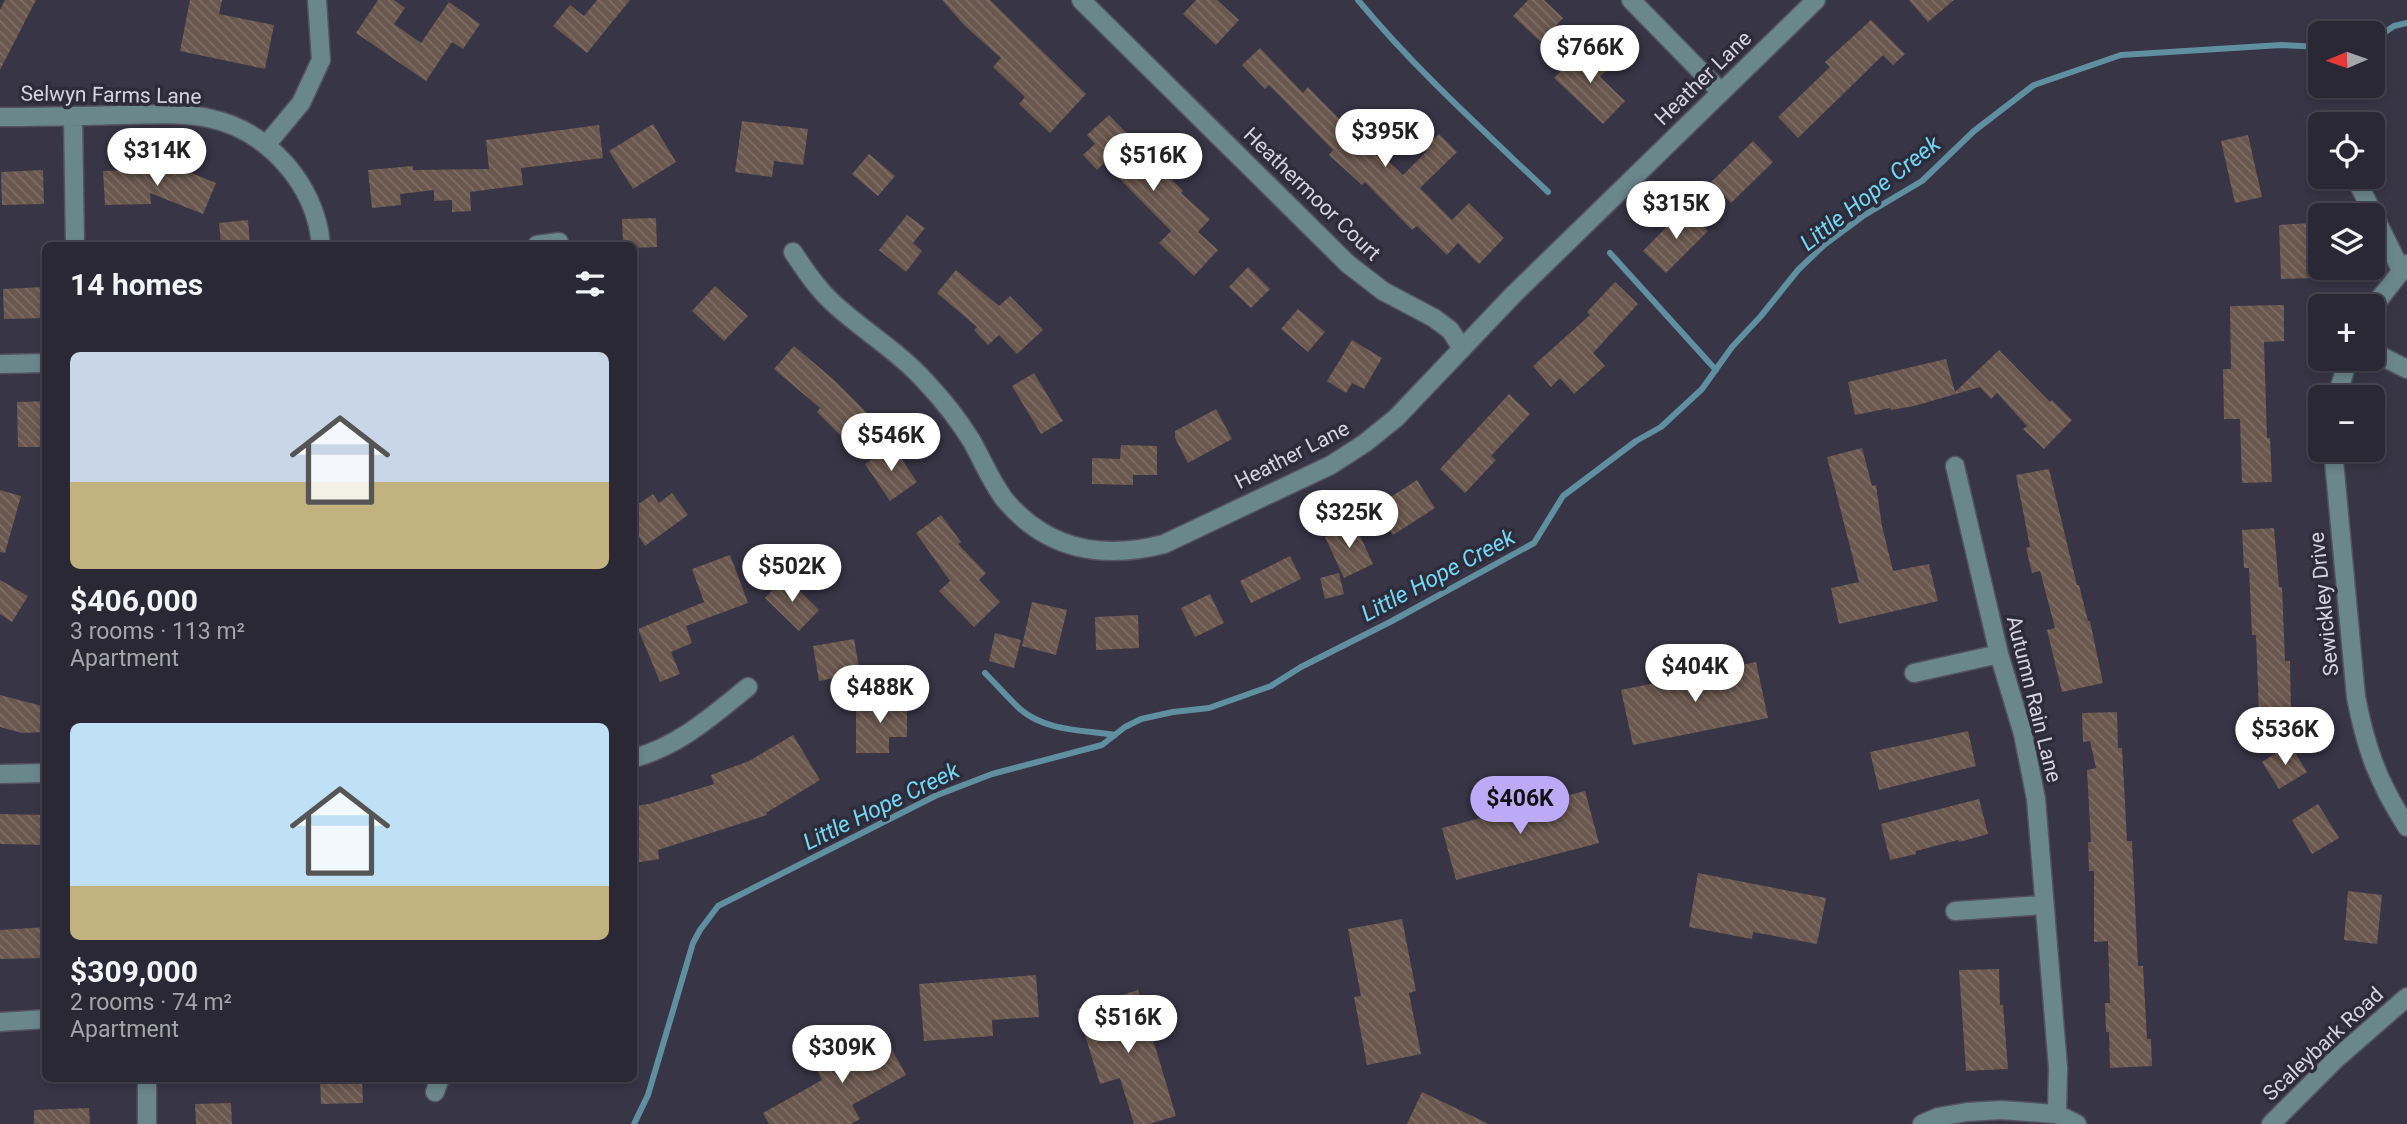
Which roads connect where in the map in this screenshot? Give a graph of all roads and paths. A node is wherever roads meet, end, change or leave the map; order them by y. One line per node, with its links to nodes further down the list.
1 (317, 0): 8 (street)
2 (1081, 0): 15 (street, Heathermoor Court)
3 (1631, 0): 5 (street)
4 (1816, 0): 5 (street, Heather Lane)
5 (1721, 92): 15 (street, Heather Lane)
6 (73, 116): 7 (street, Selwyn Farms Lane); 8 (street, Selwyn Farms Lane); 10 (street)
7 (0, 117)
8 (266, 145): 11 (street, Selwyn Farms Lane)
9 (2362, 189): 13 (street)
10 (75, 242)
11 (320, 242)
12 (793, 252): 15 (street, Heather Lane)
13 (2404, 267): 14 (street)
14 (2383, 294)
15 (1462, 348)
16 (2385, 358): 19 (street)
17 (42, 363): 18 (street)
18 (0, 364)
19 (2407, 369)
20 (2334, 462): 28 (street, Sewickley Drive)
21 (1955, 466): 22 (street, Autumn Rain Lane)
22 (1999, 654): 23 (street); 29 (street, Autumn Rain Lane)
23 (1913, 673)
24 (748, 687): 25 (street)
25 (637, 757)
26 (42, 773): 27 (street)
27 (0, 774)
28 (2407, 827)
29 (2043, 905): 30 (street); 35 (street, Autumn Rain Lane)
30 (1955, 911)
31 (2407, 997): 39 (street, Scaleybark Road)
32 (42, 1019): 33 (street)
33 (0, 1022)
34 (147, 1082): 36 (street)
35 (2057, 1114): 37 (street); 38 (street)
36 (147, 1124)
37 (1922, 1124)
38 (2077, 1124)
39 (2271, 1124)

